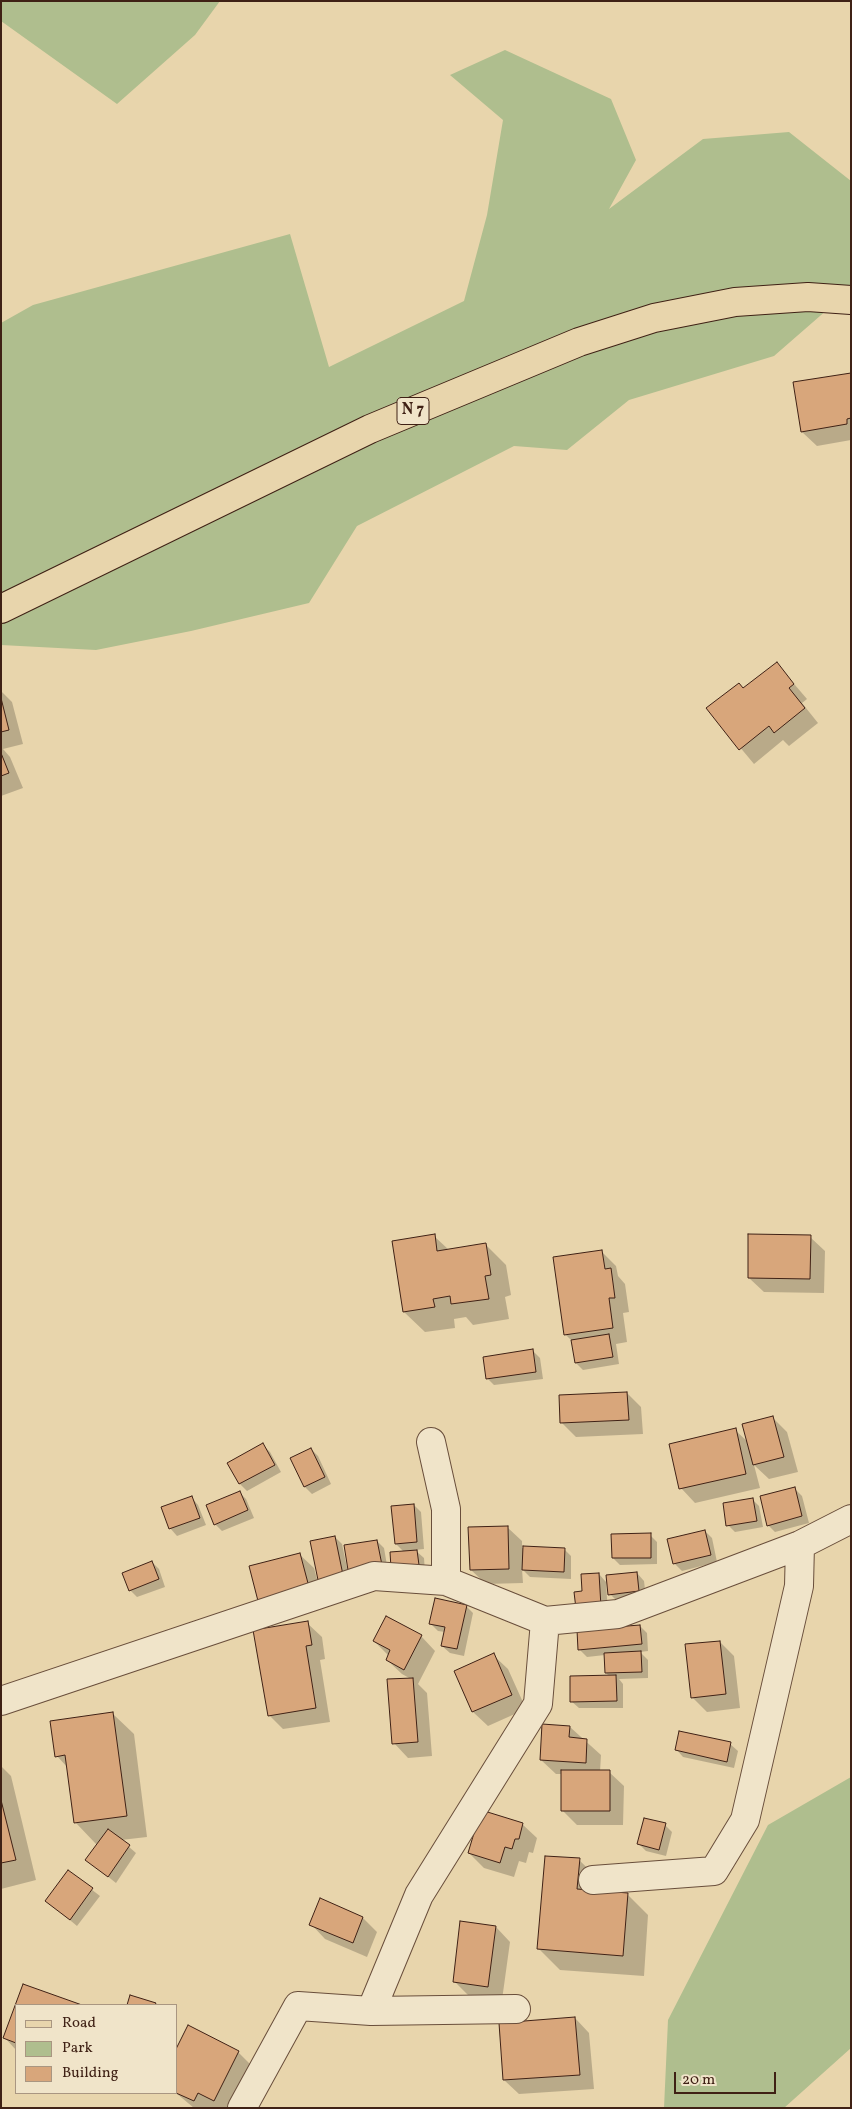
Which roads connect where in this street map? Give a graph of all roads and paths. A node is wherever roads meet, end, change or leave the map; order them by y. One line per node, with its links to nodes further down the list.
1 (851, 300): 2 (main road, N 7)
2 (1, 609)
3 (431, 1442): 6 (street)
4 (851, 1519): 5 (street)
5 (800, 1546): 7 (street); 9 (street)
6 (446, 1581): 7 (street); 8 (street)
7 (545, 1620): 11 (street)
8 (1, 1701)
9 (593, 1880)
10 (516, 2009): 11 (street)
11 (371, 2011): 12 (street)
12 (242, 2108)

